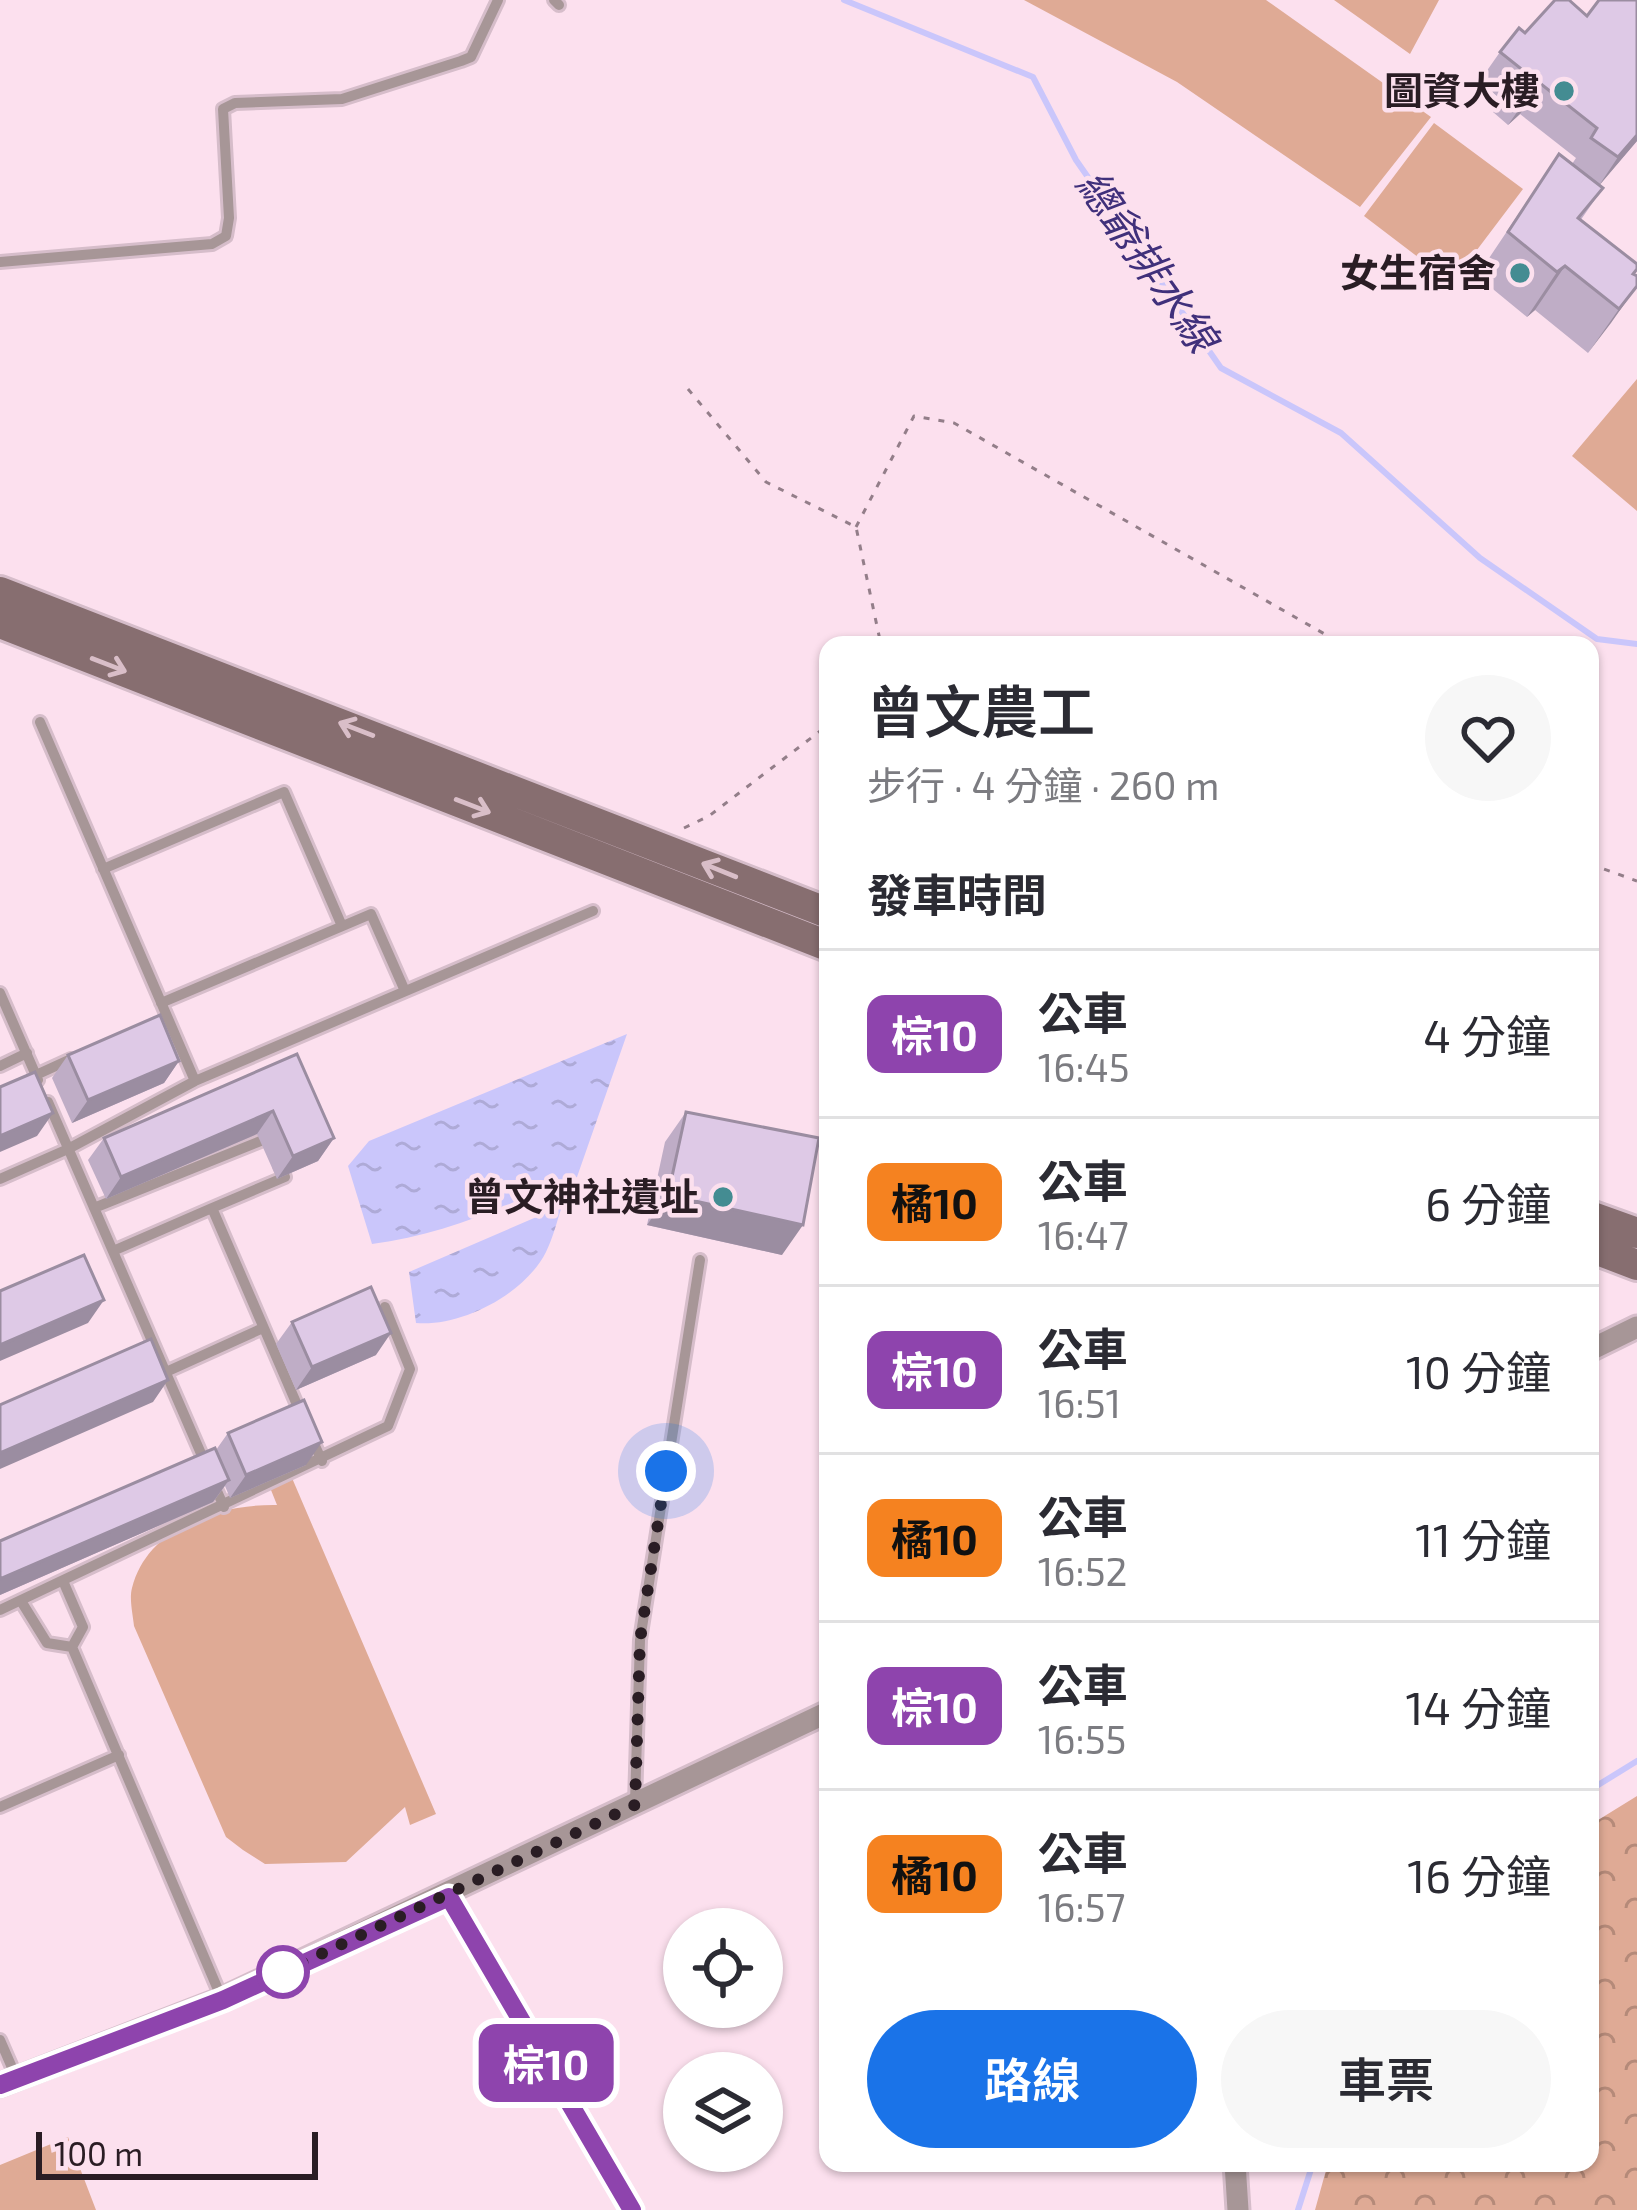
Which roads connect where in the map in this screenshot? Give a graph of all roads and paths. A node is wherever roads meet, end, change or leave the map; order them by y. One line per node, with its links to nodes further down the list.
1 (498, 0): 2 (lane)
2 (0, 262)
3 (688, 389): 4 (path)
4 (856, 527): 7 (path); 8 (path)
5 (0, 592): 11 (main road, one-way to 5)
6 (0, 622): 18 (main road, one-way to 18)
7 (879, 636)
8 (1328, 636)
9 (40, 722): 13 (lane)
10 (819, 732): 11 (path)
11 (644, 840): 15 (main road, one-way to 11)
12 (1599, 867): 14 (path)
13 (103, 869): 17 (lane); 21 (lane)
14 (1637, 881)
15 (819, 909)
16 (593, 911): 19 (lane)
17 (342, 926): 19 (lane); 21 (lane)
18 (819, 942)
19 (405, 991): 26 (lane)
20 (0, 992): 22 (lane)
21 (161, 1004): 26 (lane)
22 (27, 1053): 24 (lane); 25 (lane)
23 (76, 1057): 25 (lane)
24 (0, 1066)
25 (36, 1075): 27 (lane)
26 (195, 1081): 27 (lane)
27 (68, 1149): 28 (lane); 29 (lane)
28 (0, 1178)
29 (94, 1208): 30 (lane); 34 (lane)
30 (212, 1208): 34 (lane); 38 (lane)
31 (1599, 1219): 32 (main road)
32 (1637, 1233)
33 (1599, 1250): 36 (main road)
34 (113, 1251): 41 (lane)
35 (700, 1260): 50 (lane)
36 (1637, 1265)
37 (386, 1307): 42 (lane)
38 (263, 1328): 41 (lane); 42 (lane)
39 (1637, 1328): 40 (street)
40 (1599, 1347)
41 (166, 1372): 43 (lane)
42 (322, 1461): 43 (lane)
43 (224, 1507): 44 (lane)
44 (63, 1581): 45 (lane); 47 (lane)
45 (21, 1601): 46 (lane); 47 (lane)
46 (0, 1610)
47 (72, 1647): 49 (lane)
48 (819, 1716): 50 (street)
49 (119, 1756): 51 (lane); 53 (lane)
50 (635, 1805): 52 (street)
51 (0, 1807)
52 (449, 1897): 53 (street); 57 (lane)
53 (223, 2000): 55 (street)
54 (0, 2040): 55 (lane)
55 (9, 2082)
56 (1236, 2172): 58 (street)
57 (632, 2210)
58 (1238, 2210)

